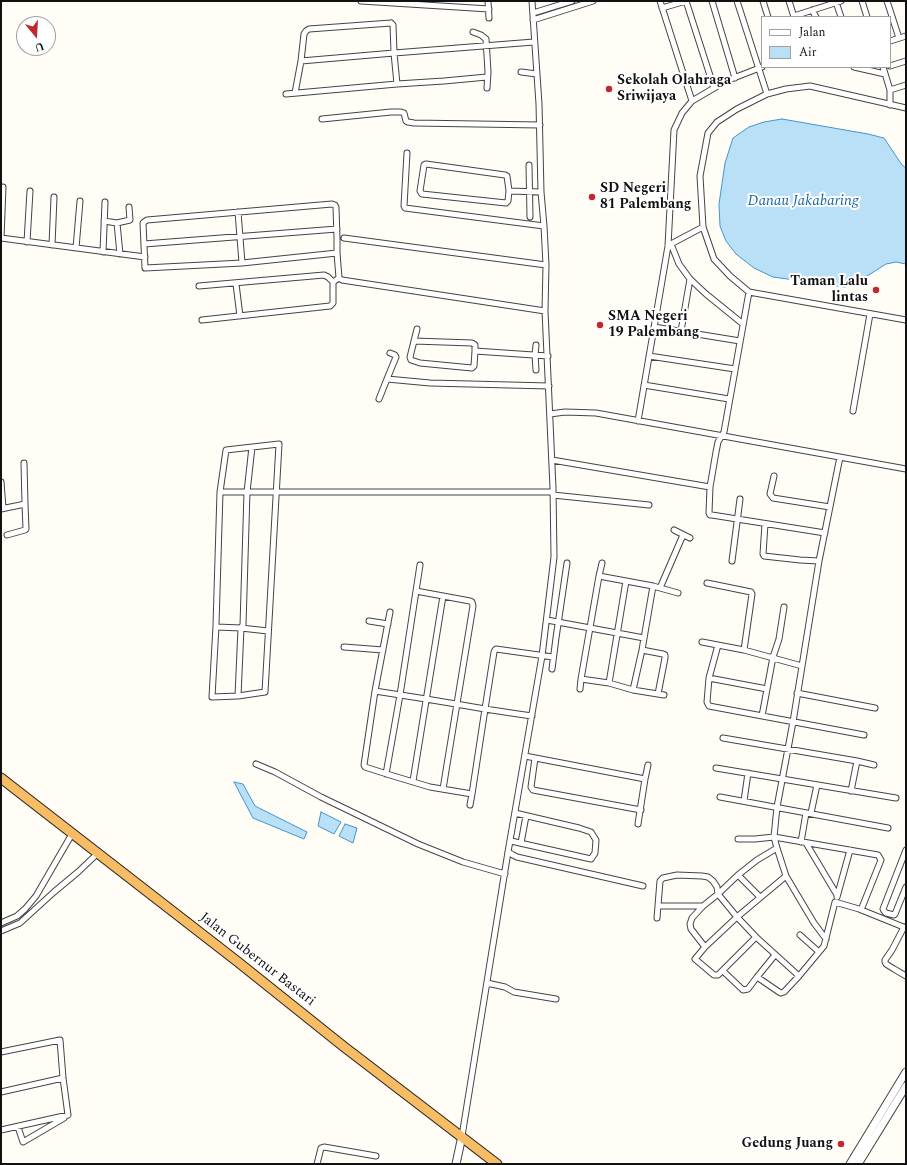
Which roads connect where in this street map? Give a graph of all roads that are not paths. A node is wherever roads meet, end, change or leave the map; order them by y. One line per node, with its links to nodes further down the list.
1 (361, 1): 17 (street)
2 (488, 1): 17 (street)
3 (532, 1): 19 (street)
4 (572, 1): 15 (street)
5 (593, 1): 27 (street)
6 (660, 1): 16 (street)
7 (686, 1): 16 (street); 49 (street)
8 (712, 1): 45 (street)
9 (737, 1): 38 (street)
10 (763, 1): 20 (street)
11 (789, 1): 21 (street)
12 (862, 1): 25 (street)
13 (887, 1): 30 (street)
14 (838, 2): 18 (street); 24 (street)
15 (553, 4): 19 (street)
16 (662, 8): 54 (street)
17 (489, 9): 26 (street)
18 (812, 10): 22 (street); 23 (street)
19 (533, 13): 27 (street)
20 (768, 16)
21 (794, 16)
22 (797, 16)
23 (815, 16)
24 (841, 16)
25 (867, 16)
26 (489, 18)
27 (533, 20): 32 (street)
28 (473, 32): 33 (street)
29 (906, 36): 30 (street)
30 (899, 38): 31 (street)
31 (891, 41)
32 (534, 42): 33 (street); 42 (street)
33 (486, 46): 34 (street); 44 (street)
34 (394, 53): 35 (street); 35 (street); 46 (street)
35 (301, 61): 51 (street)
36 (906, 61): 37 (street)
37 (891, 66)
38 (760, 68): 45 (street); 53 (street)
39 (860, 68): 43 (street)
40 (886, 68): 43 (street)
41 (521, 72): 42 (street)
42 (537, 74): 58 (street)
43 (885, 74): 50 (street)
44 (487, 77): 46 (street); 48 (street)
45 (736, 78): 49 (street)
46 (397, 84): 51 (street)
47 (906, 85): 50 (street)
48 (488, 88)
49 (714, 88): 54 (street)
50 (890, 90): 55 (street)
51 (295, 93): 52 (street)
52 (286, 94)
53 (767, 94): 55 (street); 75 (street)
54 (692, 101): 83 (street)
55 (890, 105): 56 (street)
56 (906, 108)
57 (322, 119): 58 (street)
58 (540, 125): 65 (street)
59 (407, 153): 74 (street)
60 (529, 165): 64 (street)
61 (3, 187): 78 (street)
62 (509, 190): 62 (street); 64 (street)
63 (30, 191): 80 (street)
64 (529, 192): 65 (street); 71 (street)
65 (541, 192): 74 (street)
66 (54, 197): 82 (street)
67 (80, 201): 84 (street)
68 (105, 202): 72 (street)
69 (129, 207): 73 (street)
70 (238, 212): 76 (street); 77 (street); 81 (street)
71 (530, 217)
72 (104, 221): 73 (street); 85 (street)
73 (117, 223): 86 (street)
74 (544, 226): 90 (street)
75 (703, 227): 83 (street); 96 (street)
76 (337, 228): 77 (street); 87 (street)
77 (240, 236): 81 (street); 89 (street)
78 (1, 238): 80 (street)
79 (344, 238): 90 (street)
80 (27, 242): 82 (street)
81 (144, 244): 88 (street)
82 (52, 245): 84 (street)
83 (669, 245): 92 (street); 103 (street)
84 (76, 248): 85 (street)
85 (103, 252): 86 (street)
86 (120, 254): 88 (street)
87 (337, 254): 89 (street); 91 (street)
88 (145, 257): 89 (street)
89 (242, 262)
90 (546, 265): 97 (street)
91 (339, 278): 93 (street); 97 (street)
92 (690, 279): 102 (street); 105 (street)
93 (333, 282): 94 (street); 99 (street)
94 (236, 284): 95 (street); 99 (street)
95 (199, 286)
96 (749, 292): 98 (street); 102 (street)
97 (545, 311): 112 (street)
98 (870, 314): 101 (street); 121 (street)
99 (240, 316): 100 (street)
100 (202, 320)
101 (906, 320)
102 (743, 324): 107 (street)
103 (654, 327): 105 (street); 113 (street)
104 (417, 329): 106 (street)
105 (681, 331): 107 (street)
106 (414, 341): 109 (street); 109 (street)
107 (740, 341): 114 (street)
108 (536, 345): 111 (street)
109 (475, 351): 111 (street)
110 (390, 353): 116 (street)
111 (535, 356): 112 (street); 115 (street)
112 (548, 356): 118 (street)
113 (649, 356): 114 (street); 117 (street)
114 (735, 369): 120 (street)
115 (536, 370)
116 (387, 379): 118 (street); 119 (street)
117 (644, 385): 120 (street); 123 (street)
118 (549, 386): 122 (street)
119 (379, 399)
120 (730, 399): 124 (street)
121 (853, 411)
122 (550, 414): 123 (street); 127 (street)
123 (638, 421): 124 (street)
124 (722, 436): 126 (street); 132 (street)
125 (252, 447): 133 (street); 134 (street); 135 (street)
126 (840, 457): 129 (street); 140 (street)
127 (552, 460): 132 (street); 136 (street)
128 (24, 463): 138 (street)
129 (906, 469)
130 (774, 476): 140 (street)
131 (1, 482): 141 (street)
132 (710, 487): 142 (street)
133 (220, 492): 134 (street); 168 (street)
134 (247, 492): 135 (street); 169 (street)
135 (276, 492): 136 (street); 171 (street)
136 (553, 494): 139 (street); 164 (street)
137 (740, 499): 142 (street)
138 (25, 504): 141 (street); 146 (street)
139 (649, 505)
140 (830, 506): 145 (street)
141 (2, 508)
142 (738, 520): 143 (street); 149 (street)
143 (765, 524): 145 (street); 150 (street)
144 (674, 530): 147 (street)
145 (825, 533): 150 (street)
146 (7, 535)
147 (683, 535): 148 (street); 158 (street)
148 (690, 538)
149 (732, 561)
150 (819, 561): 185 (street)
151 (602, 563): 154 (street)
152 (567, 564): 166 (street)
153 (420, 565): 159 (street)
154 (600, 576): 155 (street); 170 (street)
155 (626, 581): 157 (street); 172 (street)
156 (708, 583): 181 (street)
157 (653, 586): 158 (street); 175 (street)
158 (660, 588): 160 (street)
159 (416, 591): 161 (street); 196 (street)
160 (678, 593)
161 (443, 596): 199 (street); 200 (street)
162 (784, 607): 184 (street)
163 (390, 612): 167 (street)
164 (547, 620): 166 (street); 173 (street)
165 (369, 621): 167 (street)
166 (559, 622): 170 (street); 174 (street)
167 (388, 624): 179 (street)
168 (216, 626): 169 (street); 197 (street)
169 (242, 628): 171 (street); 197 (street)
170 (590, 628): 172 (street); 188 (street)
171 (268, 631): 197 (street)
172 (618, 633): 175 (street); 189 (street)
173 (545, 636): 174 (street); 182 (street)
174 (556, 638): 183 (street)
175 (644, 638): 180 (street)
176 (702, 642): 177 (street)
177 (718, 646): 181 (street); 187 (street)
178 (344, 647): 179 (street)
179 (383, 650): 193 (street)
180 (642, 650): 192 (street); 195 (street)
181 (744, 650): 184 (street)
182 (542, 656): 183 (street); 202 (street); 203 (street)
183 (553, 657): 186 (street)
184 (773, 657): 185 (street); 191 (street)
185 (802, 666): 194 (street)
186 (552, 669)
187 (709, 678): 191 (street); 204 (street)
188 (581, 679): 189 (street); 190 (street)
189 (609, 683): 192 (street)
190 (580, 689)
191 (767, 689): 204 (street)
192 (634, 690): 195 (street)
193 (375, 691): 196 (street); 216 (street)
194 (797, 692): 201 (street); 205 (street)
195 (658, 694): 198 (street)
196 (400, 695): 199 (street); 216 (street)
197 (238, 696)
198 (664, 696)
199 (426, 699): 200 (street); 221 (street)
200 (456, 704): 202 (street); 223 (street)
201 (875, 708)
202 (485, 709): 203 (street); 225 (street)
203 (532, 716): 209 (street)
204 (762, 716): 205 (street)
205 (793, 722): 206 (street); 208 (street)
206 (864, 735)
207 (723, 738): 208 (street)
208 (788, 749): 211 (street); 220 (street)
209 (525, 756): 210 (street); 232 (street)
210 (535, 758): 219 (street); 231 (street)
211 (857, 761): 214 (street); 224 (street)
212 (256, 764): 248 (street)
213 (648, 765): 219 (street)
214 (874, 765)
215 (716, 768): 217 (street)
216 (386, 774): 221 (street)
217 (748, 774): 220 (street); 228 (street)
218 (1, 778): 237 (highway, Jalan Gubernur Bastari)
219 (645, 779): 231 (street)
220 (782, 779): 222 (street); 230 (street)
221 (413, 781): 223 (street)
222 (817, 785): 224 (street); 233 (street)
223 (443, 789): 225 (street)
224 (851, 792): 227 (street)
225 (472, 794): 229 (street)
226 (720, 797): 228 (street)
227 (896, 798)
228 (744, 801): 230 (street)
229 (470, 805)
230 (777, 807): 233 (street); 238 (street)
231 (641, 810): 235 (street)
232 (515, 813): 234 (street); 240 (street)
233 (808, 813): 236 (street); 241 (street)
234 (526, 816): 242 (street); 242 (street)
235 (638, 824)
236 (888, 828)
237 (72, 834): 247 (highway, Jalan Gubernur Bastari); 262 (street)
238 (774, 837): 239 (street); 241 (street); 243 (street)
239 (738, 840)
240 (511, 841): 242 (street); 246 (street)
241 (803, 842): 244 (street); 254 (street)
242 (521, 843)
243 (777, 848): 249 (street); 250 (street)
244 (850, 850): 254 (street); 259 (street)
245 (906, 850): 252 (street)
246 (508, 852): 248 (street); 251 (street)
247 (97, 854): 264 (street); 285 (highway, Jalan Gubernur Bastari)
248 (505, 874): 275 (street)
249 (738, 875): 253 (street); 255 (street)
250 (786, 876): 255 (street); 267 (street)
251 (643, 886)
252 (906, 886)
253 (718, 894): 257 (street); 258 (street); 260 (street)
254 (837, 895): 256 (street)
255 (760, 897): 260 (street)
256 (835, 902): 259 (street); 267 (street)
257 (658, 906): 258 (street); 261 (street)
258 (703, 906): 268 (street)
259 (862, 910): 263 (street)
260 (737, 917): 266 (street); 268 (street)
261 (657, 918)
262 (1, 923)
263 (905, 927): 273 (street)
264 (1, 931)
265 (800, 935): 269 (street)
266 (756, 937): 270 (street); 271 (street)
267 (826, 939): 269 (street)
268 (705, 948): 271 (street)
269 (819, 952): 272 (street)
270 (775, 955): 272 (street); 274 (street)
271 (722, 970): 274 (street)
272 (799, 976): 274 (street)
273 (906, 976)
274 (757, 977)
275 (487, 983): 276 (street); 285 (street)
276 (556, 999)
277 (1, 1052): 279 (street)
278 (906, 1072): 290 (street)
279 (63, 1078): 281 (street); 282 (street)
280 (906, 1086): 291 (street)
281 (1, 1092)
282 (68, 1115): 283 (street); 283 (street)
283 (18, 1126): 284 (street)
284 (1, 1130)
285 (461, 1140): 287 (street); 289 (highway, Jalan Gubernur Bastari)
286 (376, 1156): 288 (street)
287 (457, 1160)
288 (317, 1164)
289 (497, 1164)
290 (850, 1164)
291 (858, 1164)

